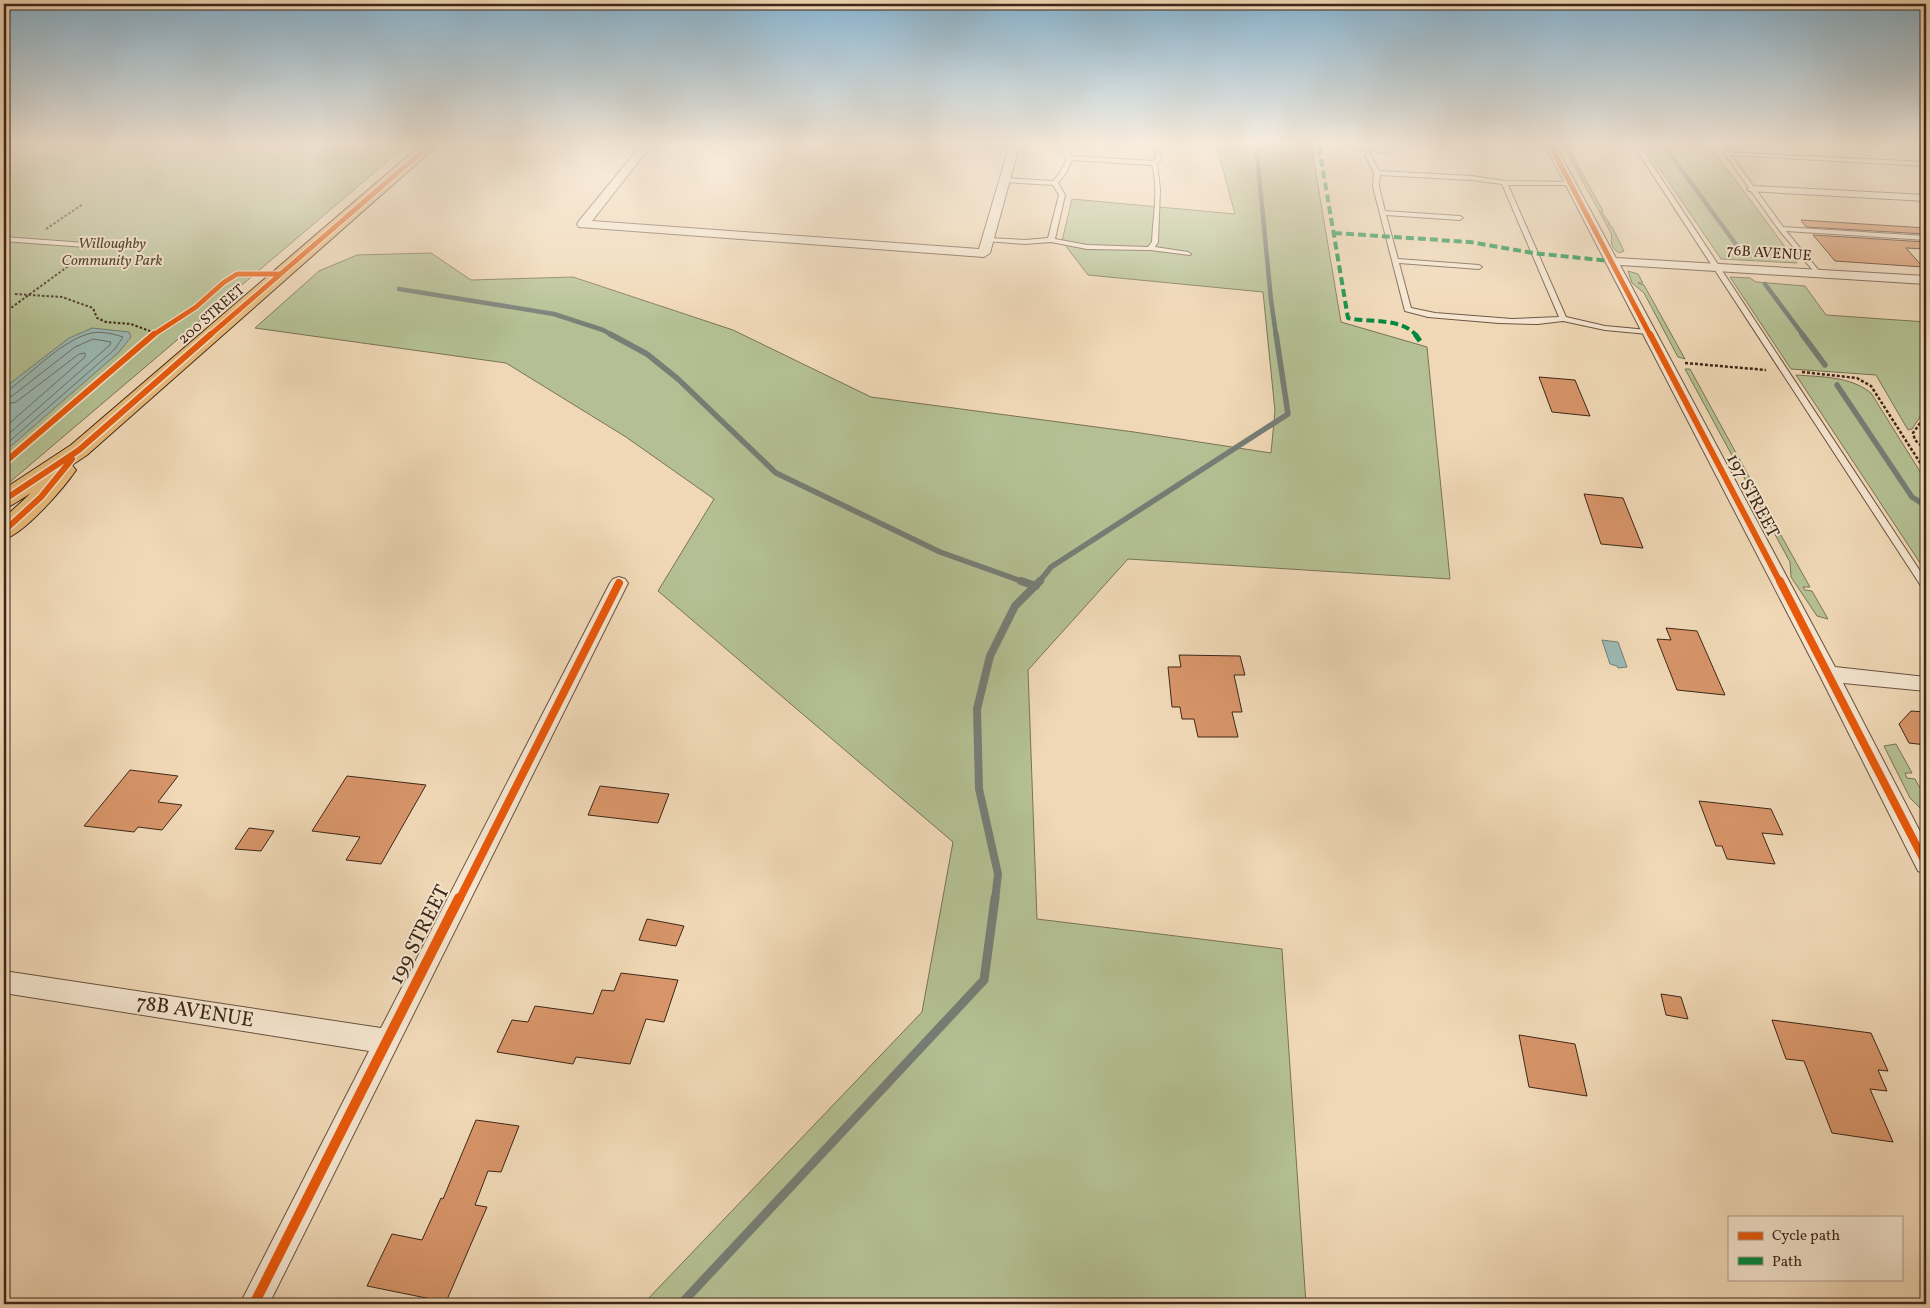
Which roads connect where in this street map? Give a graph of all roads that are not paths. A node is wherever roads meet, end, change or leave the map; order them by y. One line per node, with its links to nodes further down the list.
1 (361, 204): 29 (main road, 200 STREET)
2 (599, 204): 16 (street)
3 (998, 204): 16 (street)
4 (1060, 204): 17 (lane)
5 (1156, 204): 19 (lane)
6 (1381, 204): 11 (lane)
7 (1513, 204): 27 (lane)
8 (1581, 204): 21 (street, 197 STREET)
9 (1676, 204): 23 (lane)
10 (1764, 204): 13 (lane)
11 (1384, 213): 12 (lane); 22 (lane)
12 (1460, 218)
13 (1781, 229): 14 (lane); 25 (lane)
14 (1926, 238)
15 (4, 239): 18 (lane)
16 (988, 240): 17 (lane)
17 (1052, 240): 19 (lane)
18 (85, 245)
19 (1150, 248): 20 (lane)
20 (1188, 254)
21 (1610, 261): 23 (street, 76B AVENUE); 28 (street, 197 STREET)
22 (1395, 262): 24 (lane); 27 (lane)
23 (1718, 267): 25 (street, 76B AVENUE); 33 (lane)
24 (1479, 268)
25 (1818, 273): 26 (street, 76B AVENUE)
26 (1926, 280)
27 (1562, 320): 28 (lane)
28 (1648, 332): 34 (street, 197 STREET)
29 (79, 450): 30 (main road, 200 STREET); 31 (main road, 200 STREET)
30 (4, 500)
31 (4, 531)
32 (619, 583): 38 (street, 199 STREET)
33 (1926, 587)
34 (1829, 674): 35 (street); 36 (street, 197 STREET)
35 (1926, 684)
36 (1926, 864)
37 (4, 982): 38 (street, 78B AVENUE)
38 (386, 1041): 39 (street, 199 STREET)
39 (254, 1304)

